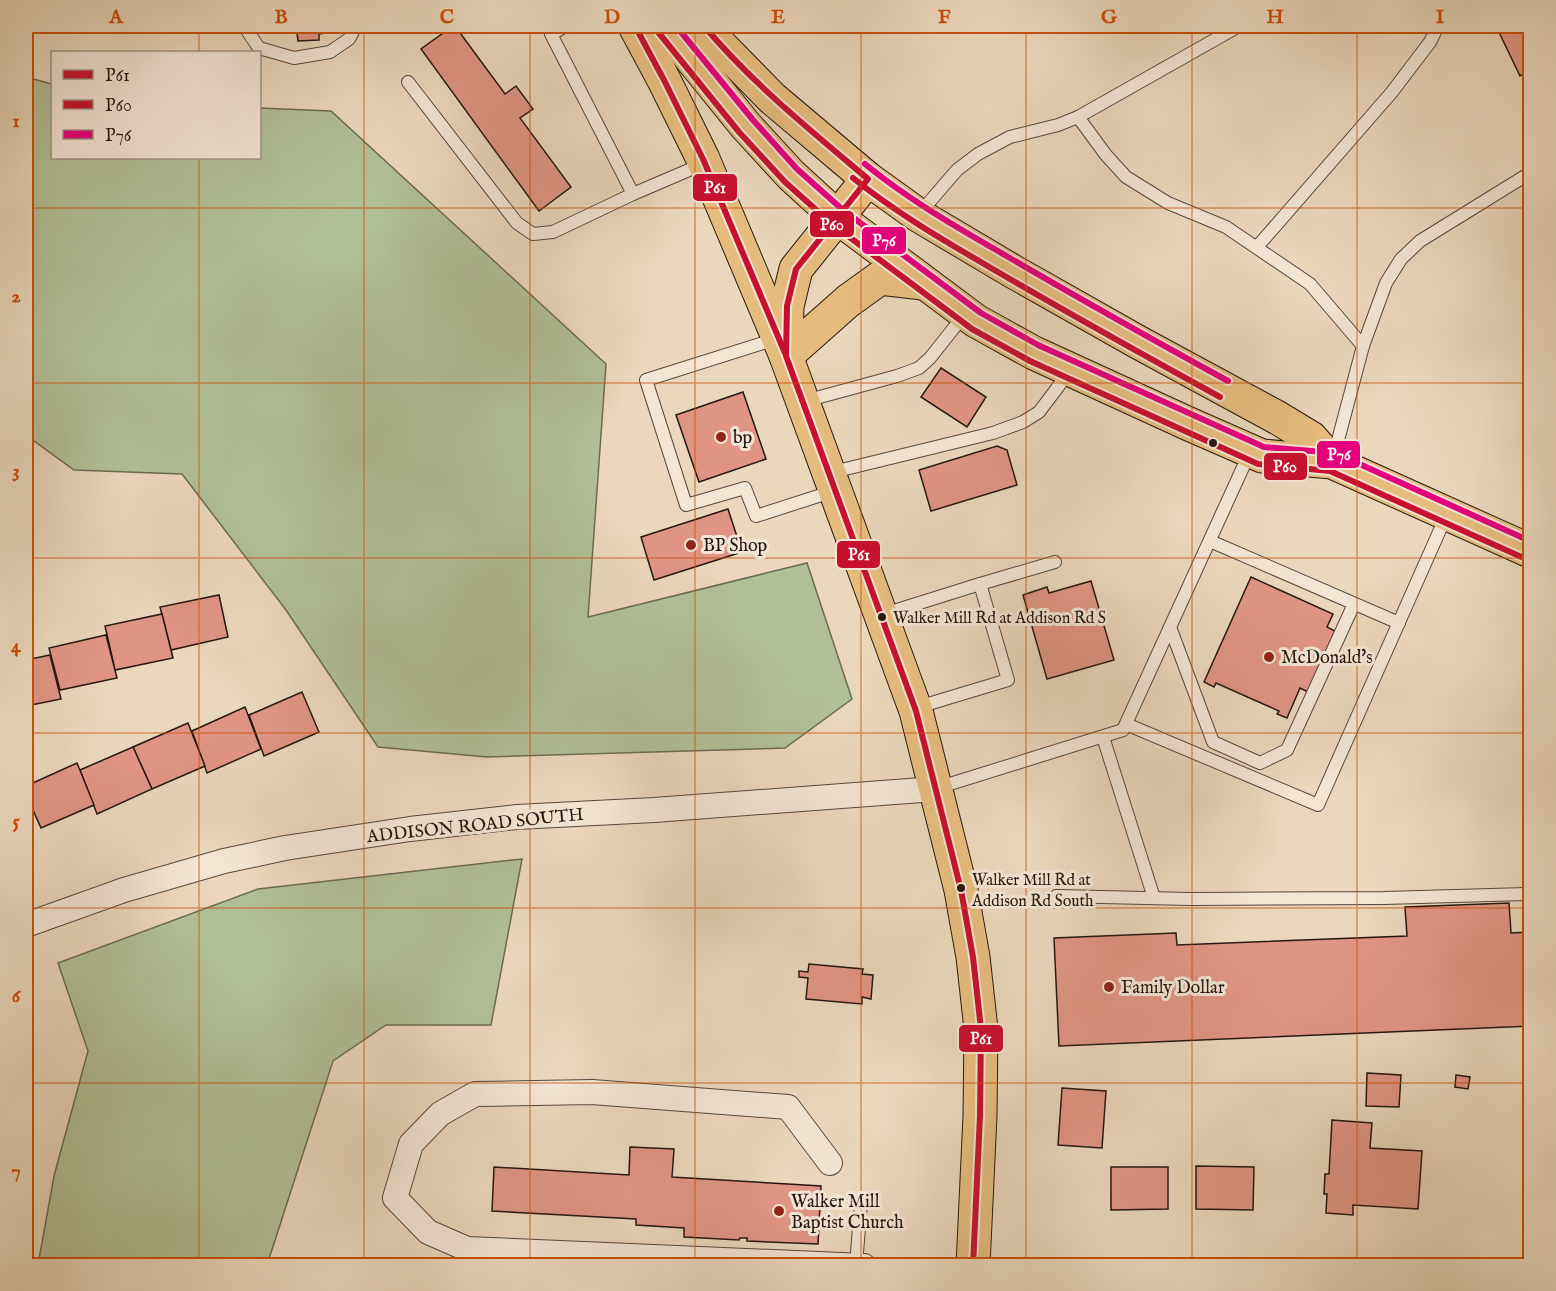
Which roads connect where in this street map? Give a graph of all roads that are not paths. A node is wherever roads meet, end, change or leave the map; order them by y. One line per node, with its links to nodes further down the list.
1 (244, 26): 2 (lane)
2 (356, 26)
3 (566, 26): 14 (lane)
4 (635, 26): 11 (main road)
5 (665, 26): 16 (main road)
6 (704, 26): 13 (main road)
7 (1239, 26): 10 (lane)
8 (1438, 26): 17 (lane)
9 (408, 82): 14 (lane)
10 (1078, 117): 15 (lane); 17 (lane)
11 (705, 163): 14 (lane); 21 (main road)
12 (1530, 173): 20 (lane)
13 (868, 179): 15 (main road); 16 (main road)
14 (633, 194)
15 (918, 215): 25 (main road)
16 (837, 217): 18 (main road); 21 (main road)
17 (1257, 248): 20 (lane)
18 (925, 283): 19 (main road); 21 (main road)
19 (966, 313): 22 (main road); 23 (lane)
20 (1363, 346): 25 (lane)
21 (782, 347): 23 (main road); 26 (lane)
22 (1070, 370): 24 (main road); 26 (lane)
23 (803, 402): 26 (main road)
24 (1251, 451): 25 (main road); 28 (lane)
25 (1332, 462): 27 (main road)
26 (832, 482): 33 (main road)
27 (1447, 514): 29 (main road); 34 (lane)
28 (1209, 541): 32 (lane); 35 (lane)
29 (1530, 551)
30 (1055, 562): 31 (lane)
31 (980, 584): 33 (lane); 36 (lane)
32 (1354, 604): 34 (lane); 35 (lane)
33 (880, 615): 36 (main road)
34 (1399, 623): 37 (lane)
35 (1170, 627): 37 (lane)
36 (915, 708): 39 (main road)
37 (1125, 724): 38 (lane)
38 (1103, 737): 39 (lane); 42 (lane)
39 (935, 789): 43 (street, ADDISON ROAD SOUTH); 49 (main road)
40 (1530, 894): 42 (lane)
41 (1056, 896): 42 (lane)
42 (1154, 898)
43 (26, 925)
44 (830, 1163): 46 (street)
45 (861, 1203): 48 (lane)
46 (521, 1259): 47 (street)
47 (663, 1262): 48 (street)
48 (860, 1265)
49 (972, 1266)

